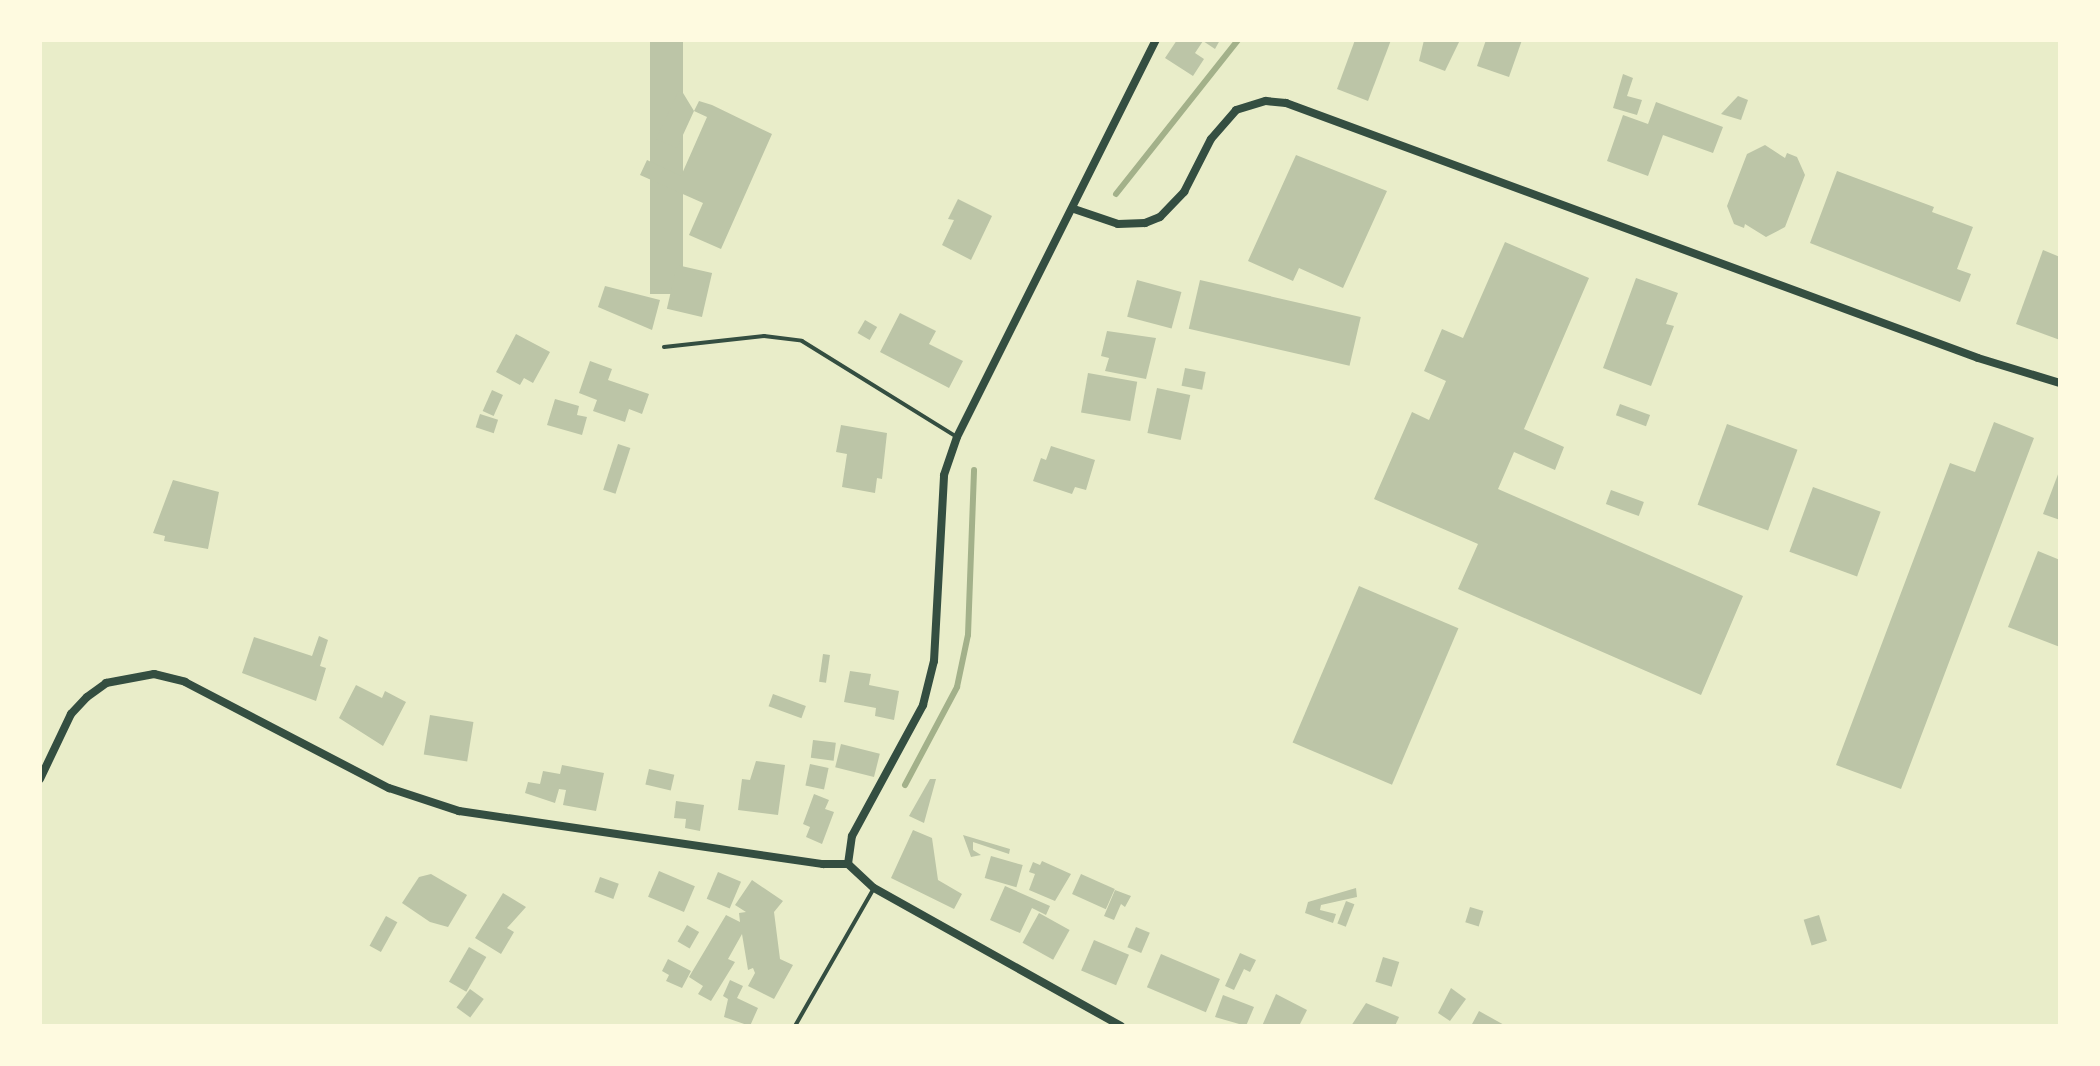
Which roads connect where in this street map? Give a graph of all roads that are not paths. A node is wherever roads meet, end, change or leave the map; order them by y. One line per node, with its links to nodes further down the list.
1 (1156, 40): 2 (street)
2 (1074, 209): 4 (street); 5 (street)
3 (664, 347): 5 (lane)
4 (2060, 383)
5 (957, 437): 7 (street)
6 (40, 780): 7 (street)
7 (848, 864): 8 (street)
8 (874, 888): 9 (lane); 10 (street)
9 (795, 1026)
10 (1122, 1026)

